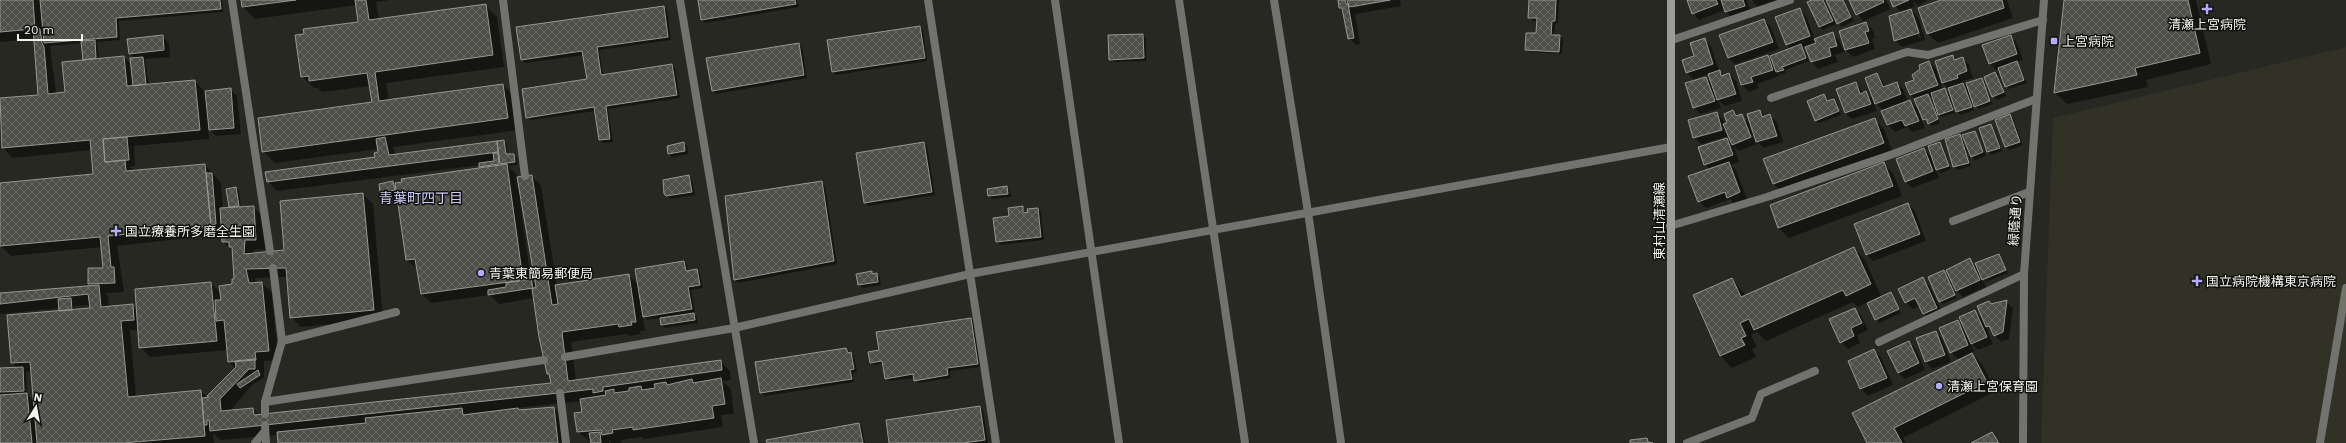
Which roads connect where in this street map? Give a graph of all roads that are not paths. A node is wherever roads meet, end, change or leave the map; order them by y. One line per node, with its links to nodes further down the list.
1 (232, 0): 22 (street)
2 (503, 0): 16 (street)
3 (680, 0): 29 (street)
4 (928, 0): 25 (street)
5 (1055, 0): 23 (street)
6 (1179, 0): 21 (street)
7 (1274, 0): 18 (street)
8 (1671, 0): 12 (main road, 東村山清瀬線)
9 (1790, 0): 12 (street)
10 (2044, 0): 11 (street, 緑蔭通り)
11 (2042, 20): 13 (street); 14 (street, 緑蔭通り)
12 (1672, 40): 15 (main road, 東村山清瀬線)
13 (1771, 98)
14 (2036, 99): 17 (street, 緑蔭通り); 20 (street)
15 (1672, 147): 18 (street); 20 (main road, 東村山清瀬線)
16 (525, 176)
17 (2029, 192): 19 (street); 26 (street, 緑蔭通り)
18 (1308, 212): 21 (street); 45 (street)
19 (1953, 221)
20 (1670, 226): 46 (main road, 東村山清瀬線)
21 (1212, 230): 23 (street); 44 (street)
22 (270, 251)
23 (1091, 251): 25 (street); 43 (street)
24 (273, 268): 30 (street)
25 (970, 274): 29 (street); 42 (street)
26 (2024, 274): 31 (street); 48 (street, 緑蔭通り)
27 (2346, 288): 49 (street)
28 (396, 312): 30 (street)
29 (734, 328): 32 (street); 41 (street)
30 (282, 341): 36 (street)
31 (1879, 342)
32 (565, 357)
33 (544, 360): 36 (street)
34 (1815, 371): 47 (street)
35 (560, 393): 40 (street)
36 (265, 402): 37 (street)
37 (265, 414)
38 (255, 443): 39 (street)
39 (266, 443)
40 (566, 443)
41 (754, 443)
42 (996, 443)
43 (1119, 443)
44 (1245, 443)
45 (1340, 443)
46 (1671, 443)
47 (1687, 443)
48 (2022, 443)
49 (2320, 443)

